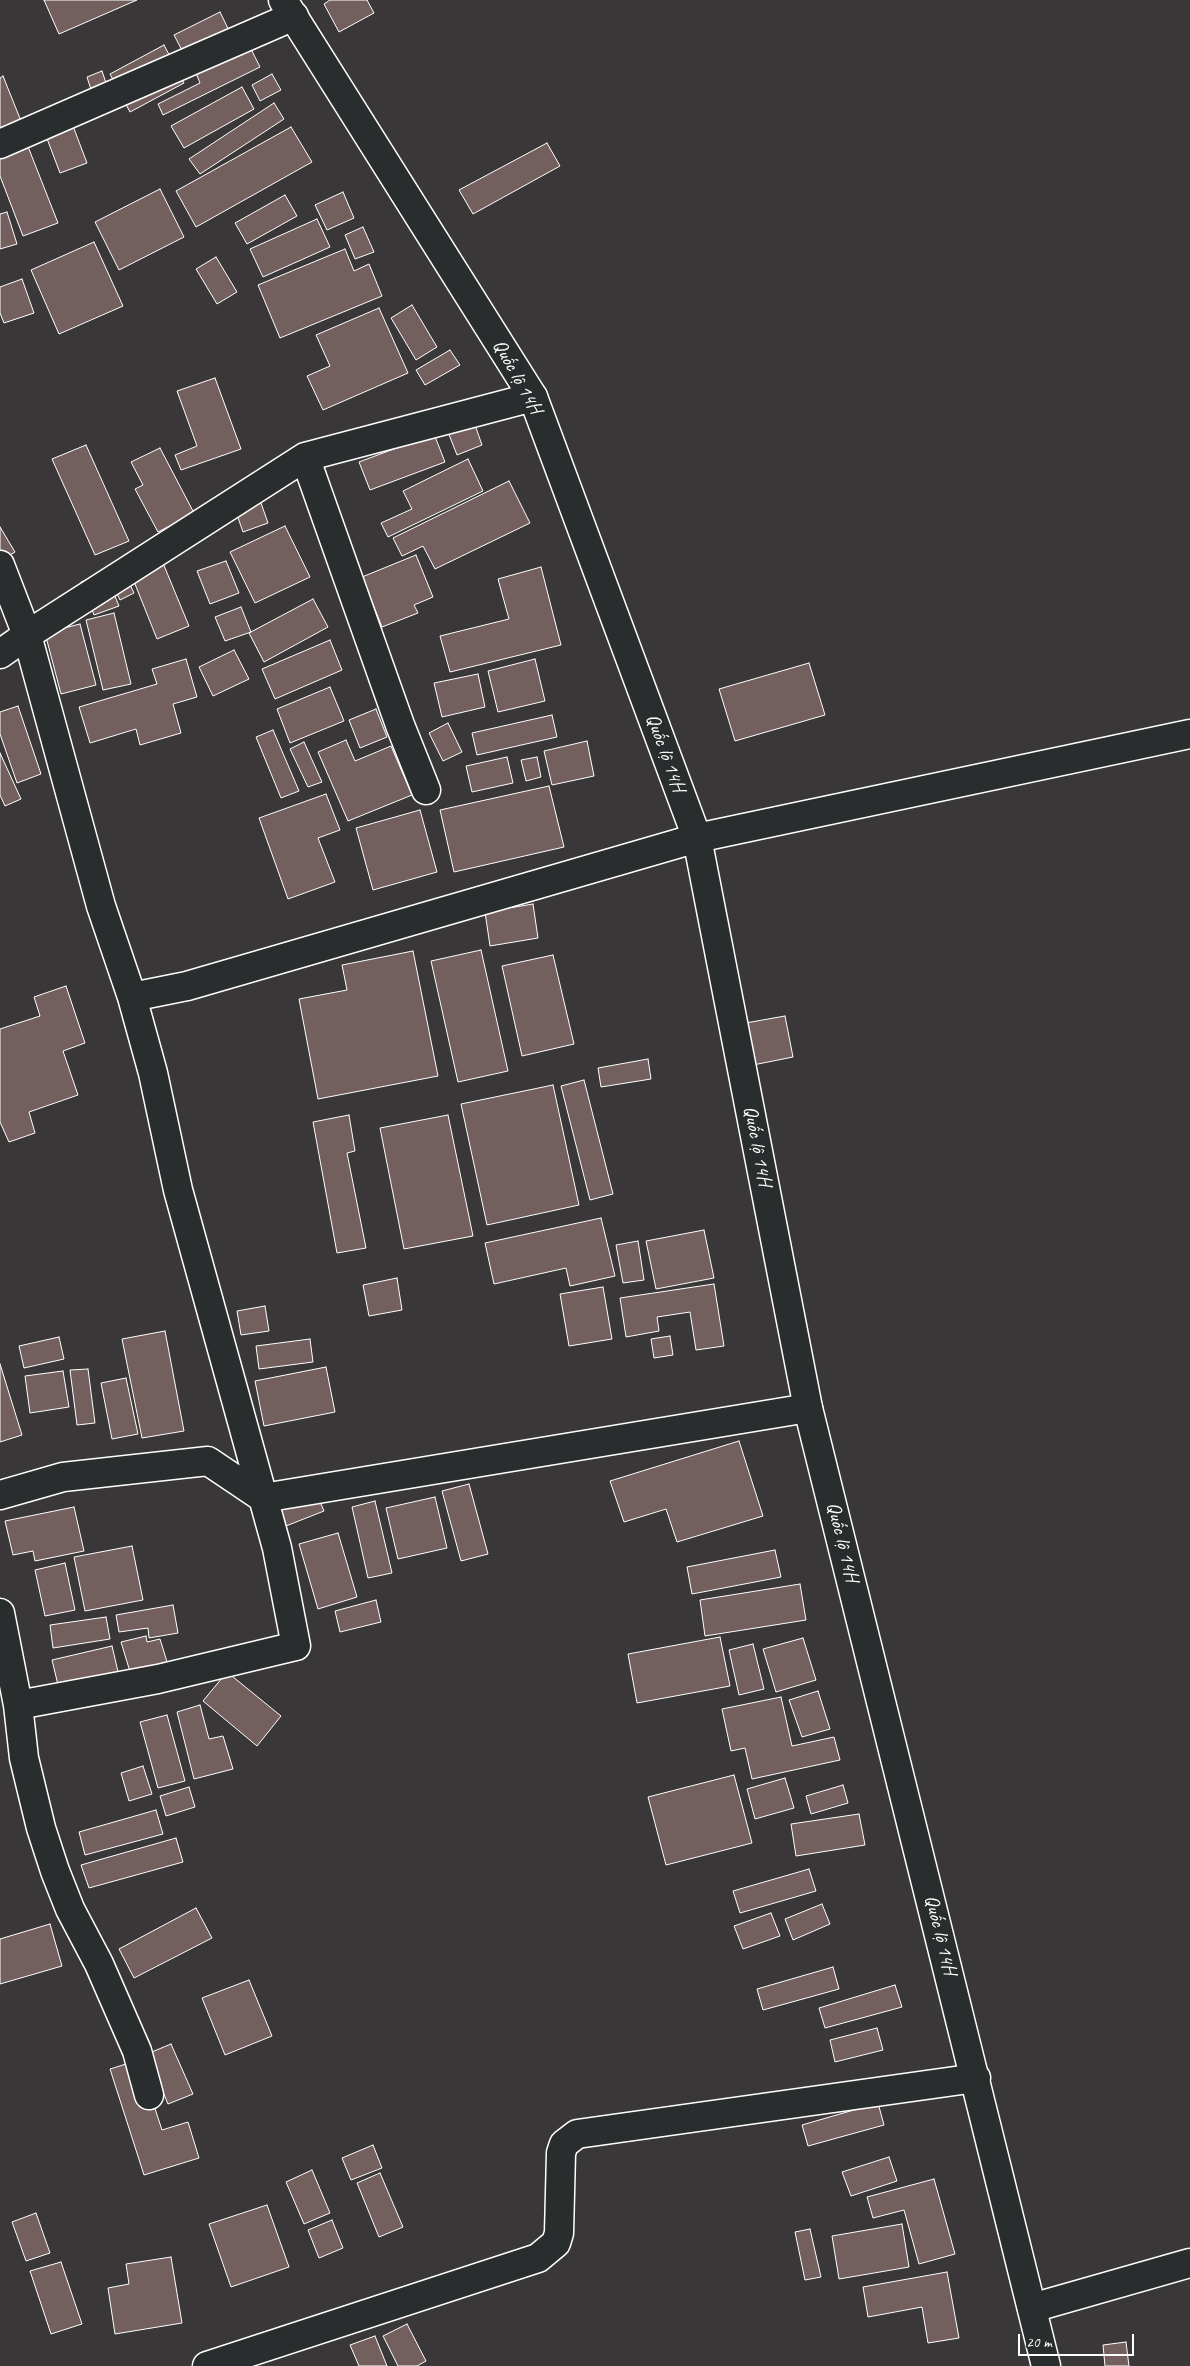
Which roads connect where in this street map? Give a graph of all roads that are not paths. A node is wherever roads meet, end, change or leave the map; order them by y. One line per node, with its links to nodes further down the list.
1 (289, 8): 2 (street); 3 (street, Quốc lộ 14H)
2 (0, 144)
3 (533, 397): 4 (street); 10 (street, Quốc lộ 14H)
4 (305, 457): 6 (street); 9 (street)
5 (0, 565): 6 (street)
6 (27, 634): 7 (street); 11 (street)
7 (0, 654)
8 (1190, 734): 10 (street)
9 (426, 790)
10 (697, 838): 11 (street); 12 (street, Quốc lộ 14H)
11 (132, 997): 14 (street)
12 (808, 1408): 14 (street); 17 (street, Quốc lộ 14H)
13 (0, 1495): 14 (street)
14 (262, 1498): 16 (street)
15 (0, 1613): 16 (street)
16 (18, 1705): 18 (street)
17 (976, 2078): 20 (street, Quốc lộ 14H); 21 (street)
18 (149, 2095)
19 (1190, 2263): 20 (street)
20 (1032, 2308): 22 (street, Quốc lộ 14H)
21 (207, 2366)
22 (1046, 2366)

